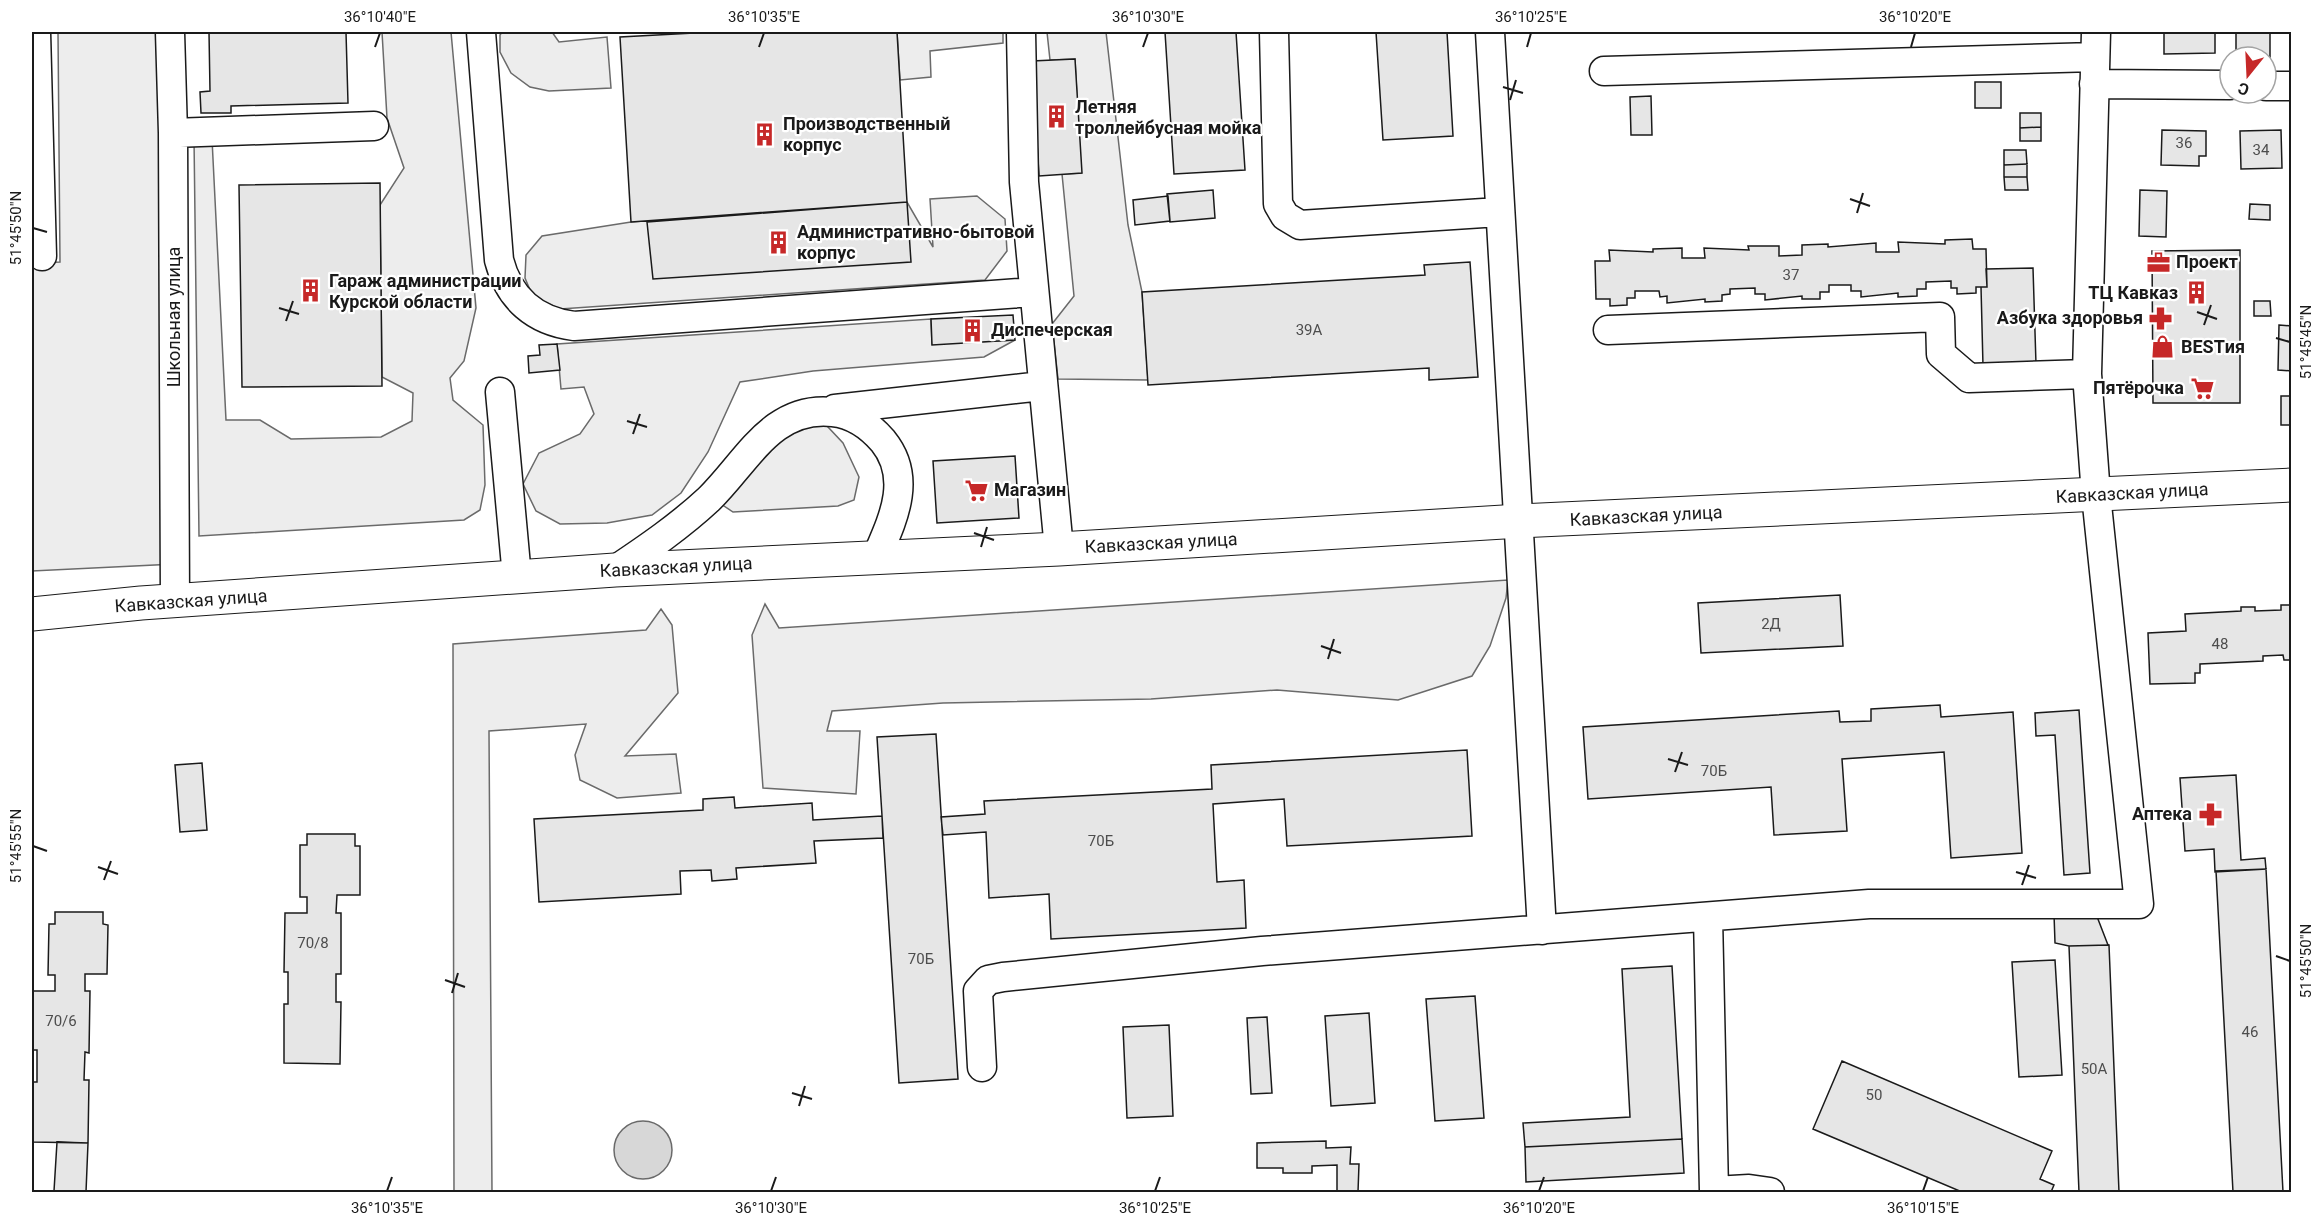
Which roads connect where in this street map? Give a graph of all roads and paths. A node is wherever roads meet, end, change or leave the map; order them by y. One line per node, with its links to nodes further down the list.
1 (36, 32): 13 (street)
2 (170, 32): 11 (street, Школьная улица)
3 (481, 32): 14 (street)
4 (1021, 32): 14 (street)
5 (1274, 32): 12 (street)
6 (1490, 32): 12 (street)
7 (2095, 57): 8 (street); 9 (street); 16 (street)
8 (1604, 71)
9 (2218, 83)
10 (374, 126): 11 (street)
11 (173, 133): 27 (street, Школьная улица)
12 (1499, 212): 22 (street)
13 (42, 256)
14 (1034, 292): 17 (street)
15 (1608, 330): 16 (street)
16 (2087, 374): 21 (street)
17 (1042, 386): 19 (street); 23 (street)
18 (500, 392): 26 (street)
19 (824, 411): 24 (street); 25 (street)
20 (2292, 485): 21 (main road, Кавказская улица)
21 (2096, 495): 22 (main road, Кавказская улица); 29 (street)
22 (1520, 521): 23 (main road, Кавказская улица); 30 (street)
23 (1059, 549): 24 (main road, Кавказская улица)
24 (877, 556): 25 (main road, Кавказская улица)
25 (615, 570): 26 (main road, Кавказская улица)
26 (517, 577): 27 (main road, Кавказская улица)
27 (175, 602): 28 (main road, Кавказская улица)
28 (32, 614)
29 (1708, 917): 30 (street); 32 (street)
30 (1542, 930): 31 (street)
31 (982, 1066)
32 (1770, 1192)

